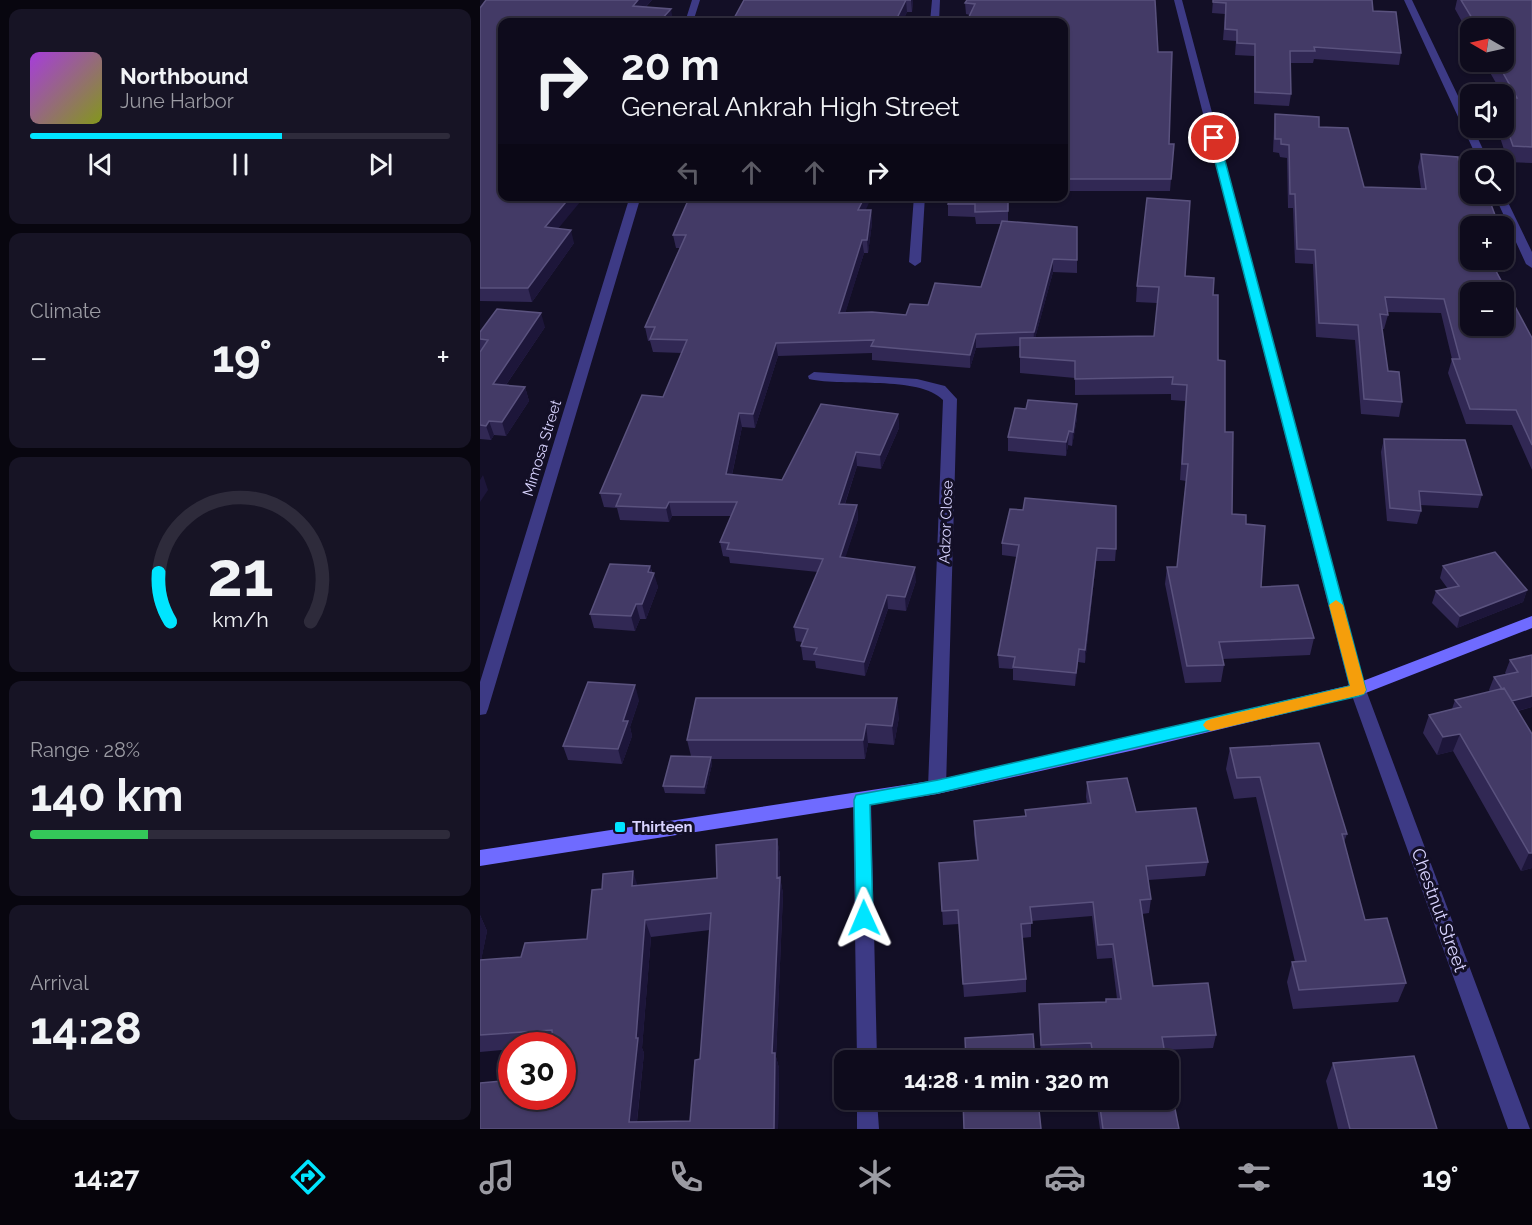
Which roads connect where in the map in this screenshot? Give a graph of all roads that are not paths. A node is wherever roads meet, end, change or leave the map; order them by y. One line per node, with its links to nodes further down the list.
1 (696, 0): 5 (street)
2 (936, 0): 6 (street)
3 (1178, 0): 15 (street, Chestnut Street)
4 (1408, 0): 7 (street)
5 (690, 18)
6 (935, 18)
7 (1478, 150)
8 (634, 201): 16 (street, Mimosa Street)
9 (920, 201): 11 (street)
10 (1504, 204): 12 (street)
11 (915, 262)
12 (1532, 264)
13 (814, 376): 17 (street, Adzor Close)
14 (1532, 622): 15 (main road)
15 (1359, 690): 17 (main road); 23 (street, Chestnut Street)
16 (480, 709)
17 (938, 787): 18 (main road)
18 (862, 800): 19 (main road); 20 (street)
19 (480, 858)
20 (867, 1050)
21 (867, 1110): 22 (street)
22 (868, 1129)
23 (1519, 1129)

